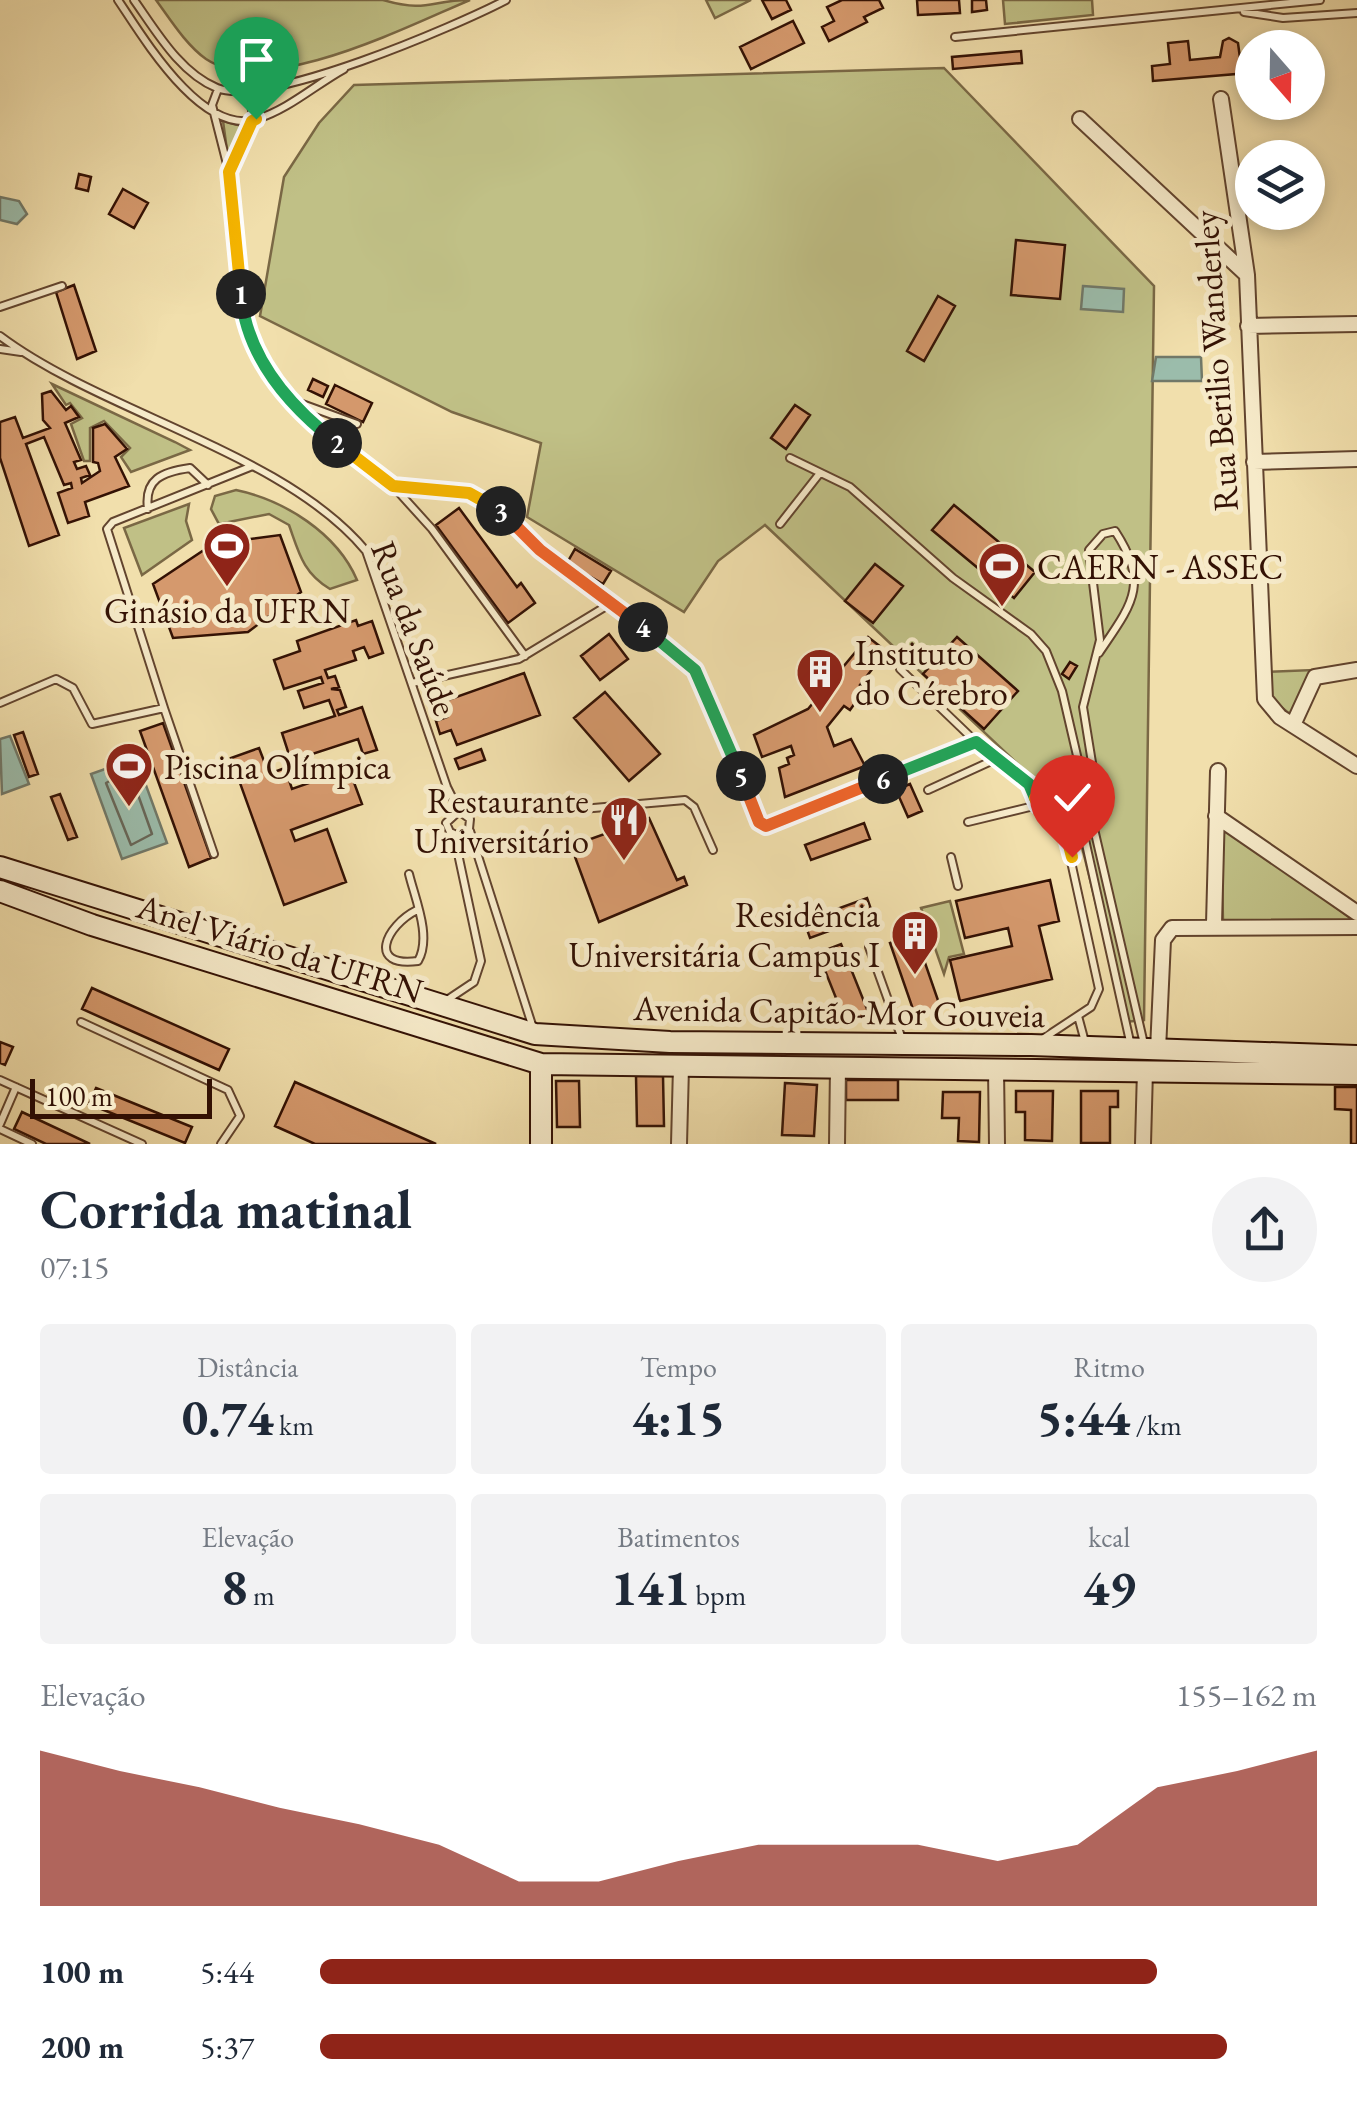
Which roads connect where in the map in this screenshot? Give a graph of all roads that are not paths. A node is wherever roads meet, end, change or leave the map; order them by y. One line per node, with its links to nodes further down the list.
1 (118, 0): 14 (lane)
2 (134, 0): 11 (lane)
3 (506, 0): 10 (lane)
4 (1320, 0): 5 (lane)
5 (1283, 4): 6 (lane); 8 (lane)
6 (1232, 10): 8 (lane); 9 (lane)
7 (1357, 13): 8 (lane)
8 (1283, 18)
9 (955, 36)
10 (366, 58): 12 (lane); 16 (lane)
11 (218, 89): 12 (lane); 14 (lane)
12 (249, 91): 16 (lane)
13 (1221, 99): 18 (street, Rua Berilio Wanderley)
14 (214, 113): 16 (lane); 17 (lane)
15 (1080, 119): 18 (street)
16 (252, 121): 17 (lane)
17 (229, 172): 26 (lane)
18 (1246, 275): 22 (street, Rua Berilio Wanderley)
19 (62, 286): 20 (lane)
20 (0, 307)
21 (1357, 324): 22 (street)
22 (1248, 326): 30 (street, Rua Berilio Wanderley)
23 (0, 336): 25 (lane, Rua da Saúde)
24 (0, 350): 25 (lane, Rua da Saúde)
25 (22, 352): 31 (lane, Rua da Saúde)
26 (293, 400): 27 (lane); 34 (lane)
27 (358, 424)
28 (790, 458): 32 (lane)
29 (1357, 459): 30 (street)
30 (1254, 462): 45 (street, Rua Berilio Wanderley)
31 (251, 466): 33 (lane); 42 (lane, Rua da Saúde)
32 (820, 473): 36 (lane); 51 (lane)
33 (208, 485): 35 (lane); 35 (lane)
34 (393, 486): 37 (lane); 39 (lane)
35 (148, 508): 44 (lane)
36 (780, 524)
37 (614, 602): 39 (lane); 46 (lane)
38 (1100, 653): 38 (lane); 51 (lane)
39 (524, 656): 42 (lane)
40 (900, 669): 46 (lane)
41 (1357, 670): 45 (street)
42 (412, 683): 54 (lane, Rua da Saúde)
43 (0, 704): 44 (lane)
44 (164, 708): 60 (lane)
45 (1294, 725): 48 (street, Rua Berilio Wanderley)
46 (976, 742): 47 (lane)
47 (999, 758): 50 (lane); 52 (lane)
48 (1357, 766)
49 (1218, 771): 55 (street)
50 (928, 790)
51 (1083, 792): 79 (lane); 79 (lane)
52 (1038, 805): 56 (lane); 72 (lane)
53 (582, 808): 59 (lane)
54 (459, 811): 57 (lane, Rua da Saúde); 58 (lane)
55 (1216, 816): 67 (street); 68 (street)
56 (968, 822)
57 (469, 829): 58 (lane); 74 (lane, Rua da Saúde)
58 (454, 835): 71 (lane)
59 (713, 850)
60 (214, 854)
61 (951, 857): 64 (lane)
62 (0, 867): 71 (main road, Anel Viário da UFRN)
63 (408, 874): 66 (lane)
64 (958, 886)
65 (0, 891): 80 (main road, Anel Viário da UFRN)
66 (417, 910): 66 (lane)
67 (1357, 913)
68 (1214, 924): 69 (street); 79 (street)
69 (1357, 927)
70 (869, 948): 75 (lane)
71 (438, 1006): 74 (main road, Anel Viário da UFRN)
72 (1078, 1016): 76 (lane); 77 (lane)
73 (81, 1022): 90 (lane)
74 (535, 1034): 75 (main road, Avenida Capitão-Mor Gouveia)
75 (904, 1045): 76 (main road, Avenida Capitão-Mor Gouveia)
76 (1031, 1046): 77 (main road, Avenida Capitão-Mor Gouveia)
77 (1088, 1048): 79 (main road, Avenida Capitão-Mor Gouveia)
78 (1357, 1056): 79 (main road)
79 (1148, 1062): 83 (main road, Anel Viário da UFRN); 84 (main road, Avenida Capitão-Mor Gouveia); 95 (street)
80 (541, 1064): 81 (main road, Anel Viário da UFRN); 91 (main road)
81 (681, 1067): 82 (main road, Anel Viário da UFRN); 92 (street)
82 (838, 1067): 83 (main road, Anel Viário da UFRN); 93 (street)
83 (996, 1069): 94 (street)
84 (1357, 1074)
85 (0, 1080): 86 (lane)
86 (16, 1087): 87 (lane); 89 (lane)
87 (0, 1127): 88 (lane)
88 (32, 1144)
89 (142, 1144)
90 (220, 1144)
91 (541, 1144)
92 (680, 1144)
93 (837, 1144)
94 (996, 1144)
95 (1143, 1144)

